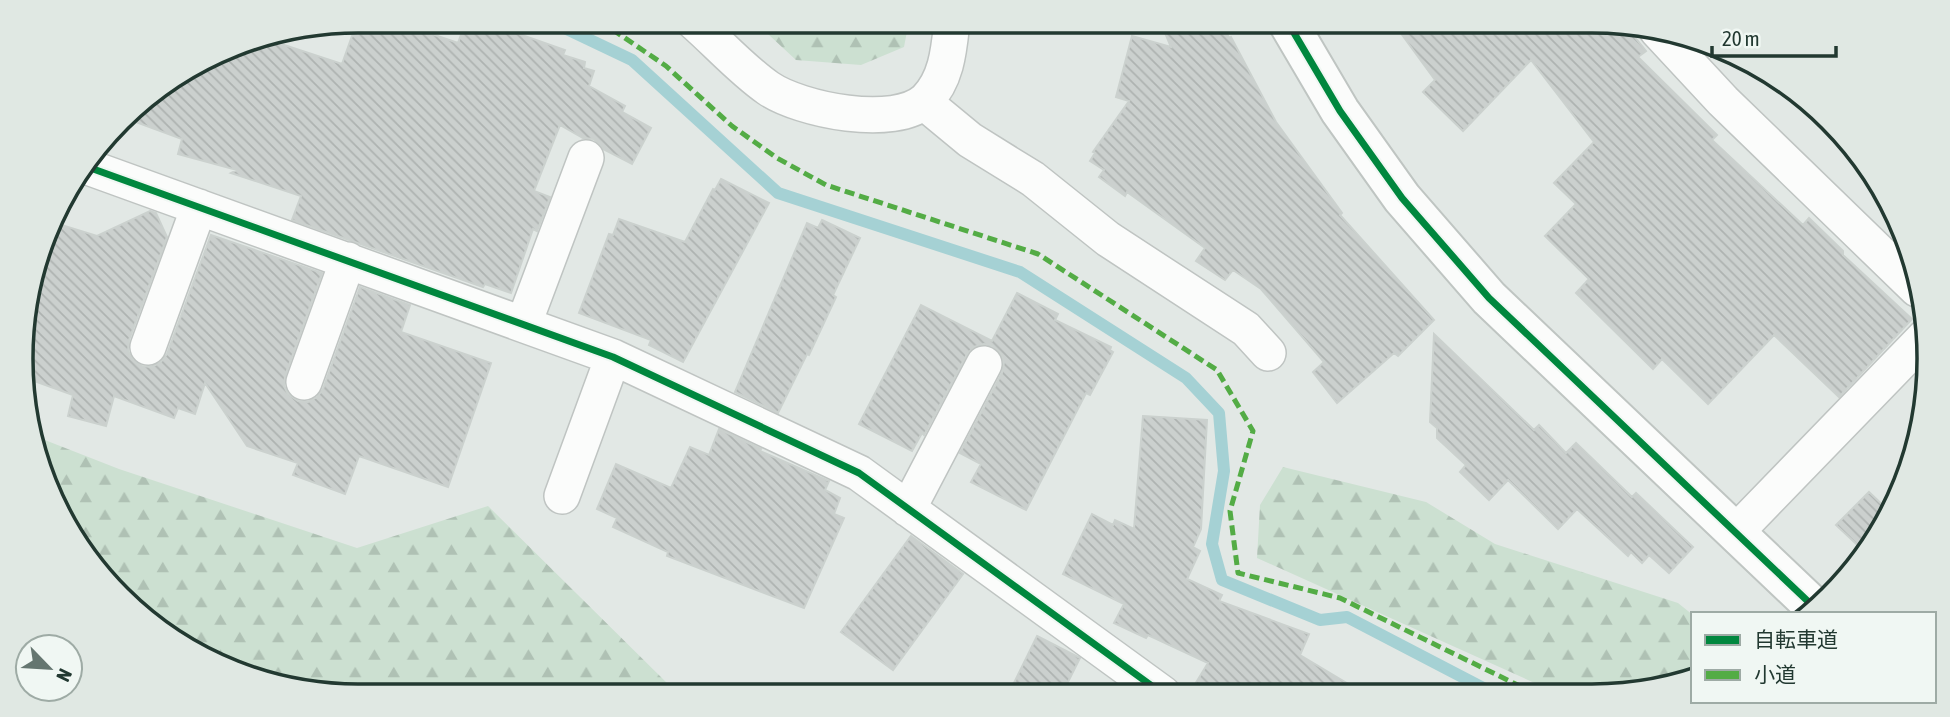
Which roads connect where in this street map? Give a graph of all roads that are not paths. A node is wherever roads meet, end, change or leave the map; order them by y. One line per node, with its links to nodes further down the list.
1 (706, 33): 5 (street)
2 (950, 33): 5 (street)
3 (1294, 33): 20 (street)
4 (1668, 42): 10 (street)
5 (924, 102): 14 (street)
6 (586, 158): 11 (street)
7 (94, 169): 8 (street)
8 (199, 207): 9 (street); 13 (street)
9 (348, 260): 11 (street); 17 (street)
10 (1907, 280)
11 (524, 323): 15 (street)
12 (1916, 346): 20 (street)
13 (148, 347)
14 (1268, 353)
15 (613, 357): 18 (street); 19 (street)
16 (984, 363): 19 (street)
17 (304, 382)
18 (562, 496)
19 (908, 509): 22 (street)
20 (1736, 533): 21 (street)
21 (1807, 602)
22 (1149, 684)

